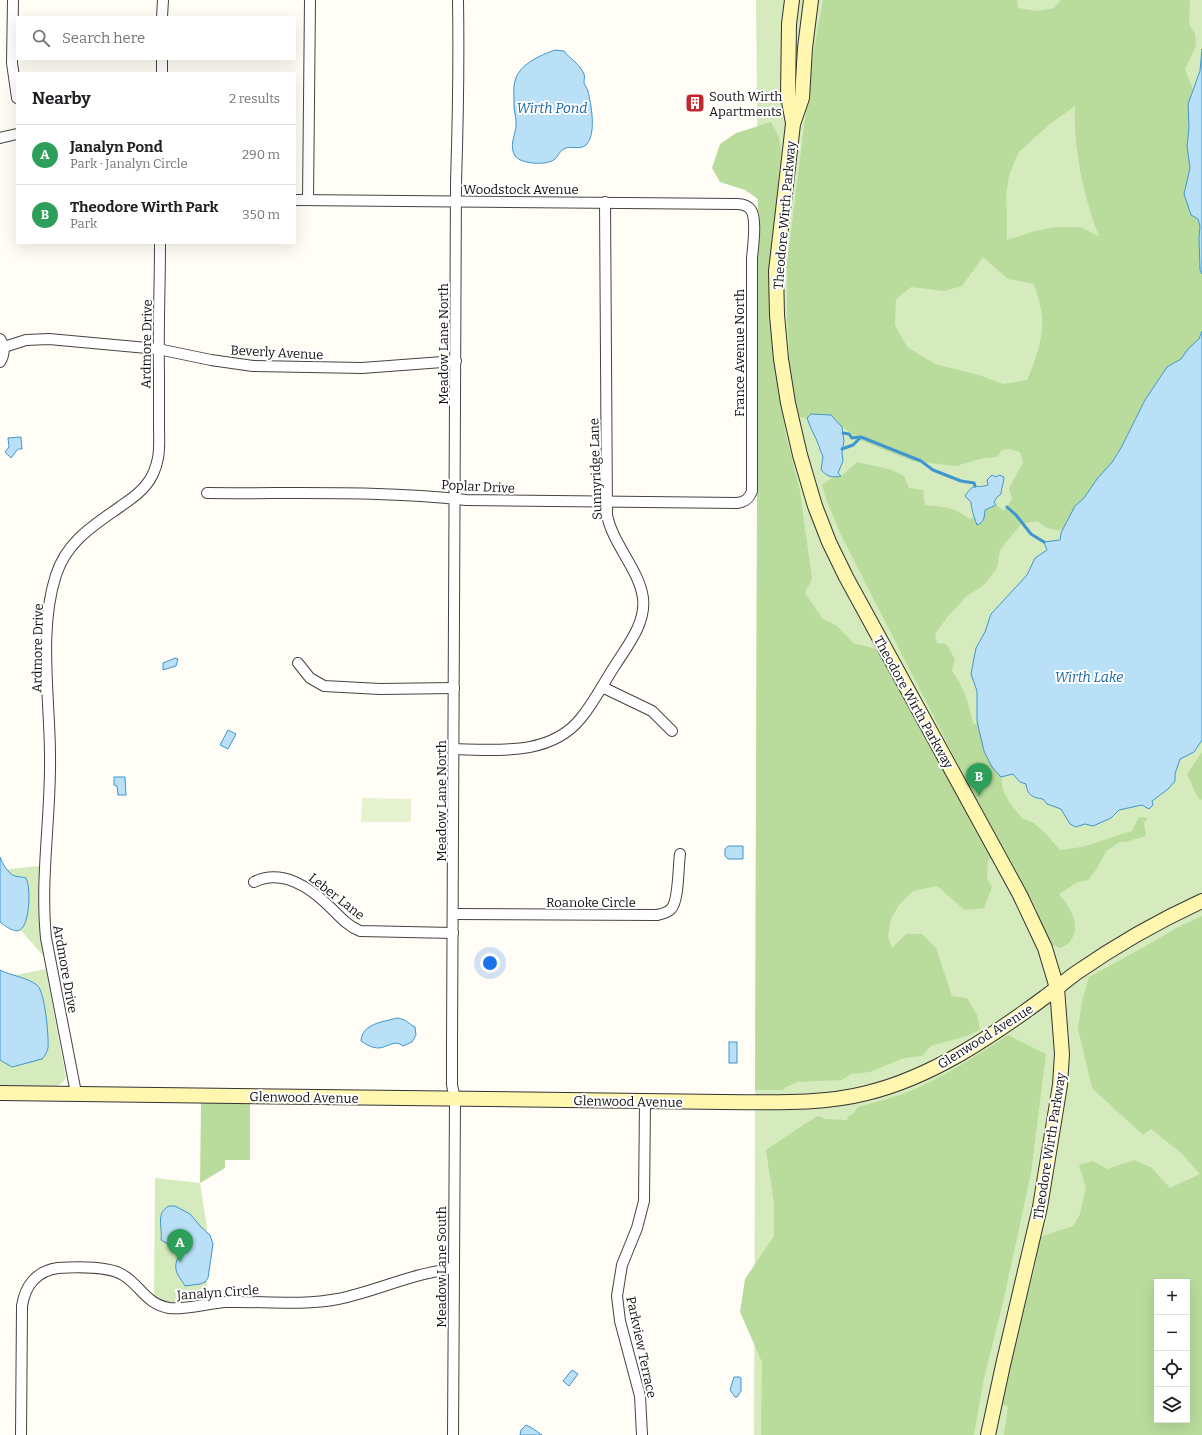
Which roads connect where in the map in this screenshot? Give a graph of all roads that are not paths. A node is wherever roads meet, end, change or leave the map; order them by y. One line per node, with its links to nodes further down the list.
1 (13, 0): 10 (street)
2 (163, 0): 7 (street)
3 (310, 0): 15 (street)
4 (458, 0): 16 (street, Meadow Lane North)
5 (792, 0): 11 (street, Theodore Wirth Parkway)
6 (811, 0): 11 (street, Theodore Wirth Parkway)
7 (162, 16)
8 (162, 60): 9 (street)
9 (162, 72)
10 (16, 91)
11 (793, 124): 38 (street, Theodore Wirth Parkway)
12 (16, 134): 13 (street)
13 (0, 138)
14 (296, 200): 15 (street, Woodstock Avenue)
15 (308, 200): 16 (street, Woodstock Avenue)
16 (456, 201): 17 (street, Woodstock Avenue); 22 (street, Meadow Lane North)
17 (605, 202): 18 (street, Woodstock Avenue); 27 (street, Sunnyridge Lane)
18 (746, 207): 26 (street, France Avenue North)
19 (160, 244): 21 (street, Ardmore Drive)
20 (2, 343): 21 (street, Beverly Avenue); 23 (street)
21 (158, 349): 22 (street, Beverly Avenue); 40 (street, Ardmore Drive)
22 (456, 361): 25 (street, Meadow Lane North)
23 (0, 362)
24 (207, 493): 25 (street, Poplar Drive)
25 (455, 499): 27 (street, Poplar Drive); 30 (street, Meadow Lane North)
26 (747, 500): 27 (street, Poplar Drive)
27 (606, 502): 29 (street, Sunnyridge Lane)
28 (298, 663): 30 (street)
29 (602, 687): 31 (street); 32 (street, Sunnyridge Lane)
30 (454, 688): 32 (street, Meadow Lane North)
31 (672, 731)
32 (454, 749): 36 (street, Meadow Lane North)
33 (680, 854): 36 (street, Roanoke Circle)
34 (254, 882): 37 (street, Leber Lane)
35 (1202, 901): 38 (street, Glenwood Avenue)
36 (453, 914): 37 (street, Meadow Lane North)
37 (453, 933): 41 (street)
38 (1057, 988): 42 (street, Glenwood Avenue); 47 (street, Theodore Wirth Parkway)
39 (0, 1092): 40 (street, Glenwood Avenue)
40 (76, 1093): 41 (street, Glenwood Avenue)
41 (455, 1099): 42 (street, Glenwood Avenue); 43 (street, Meadow Lane South)
42 (645, 1101): 46 (street, Parkview Terrace)
43 (454, 1268): 44 (street, Janalyn Circle); 45 (street, Meadow Lane South)
44 (20, 1435)
45 (453, 1435)
46 (642, 1435)
47 (988, 1435)

